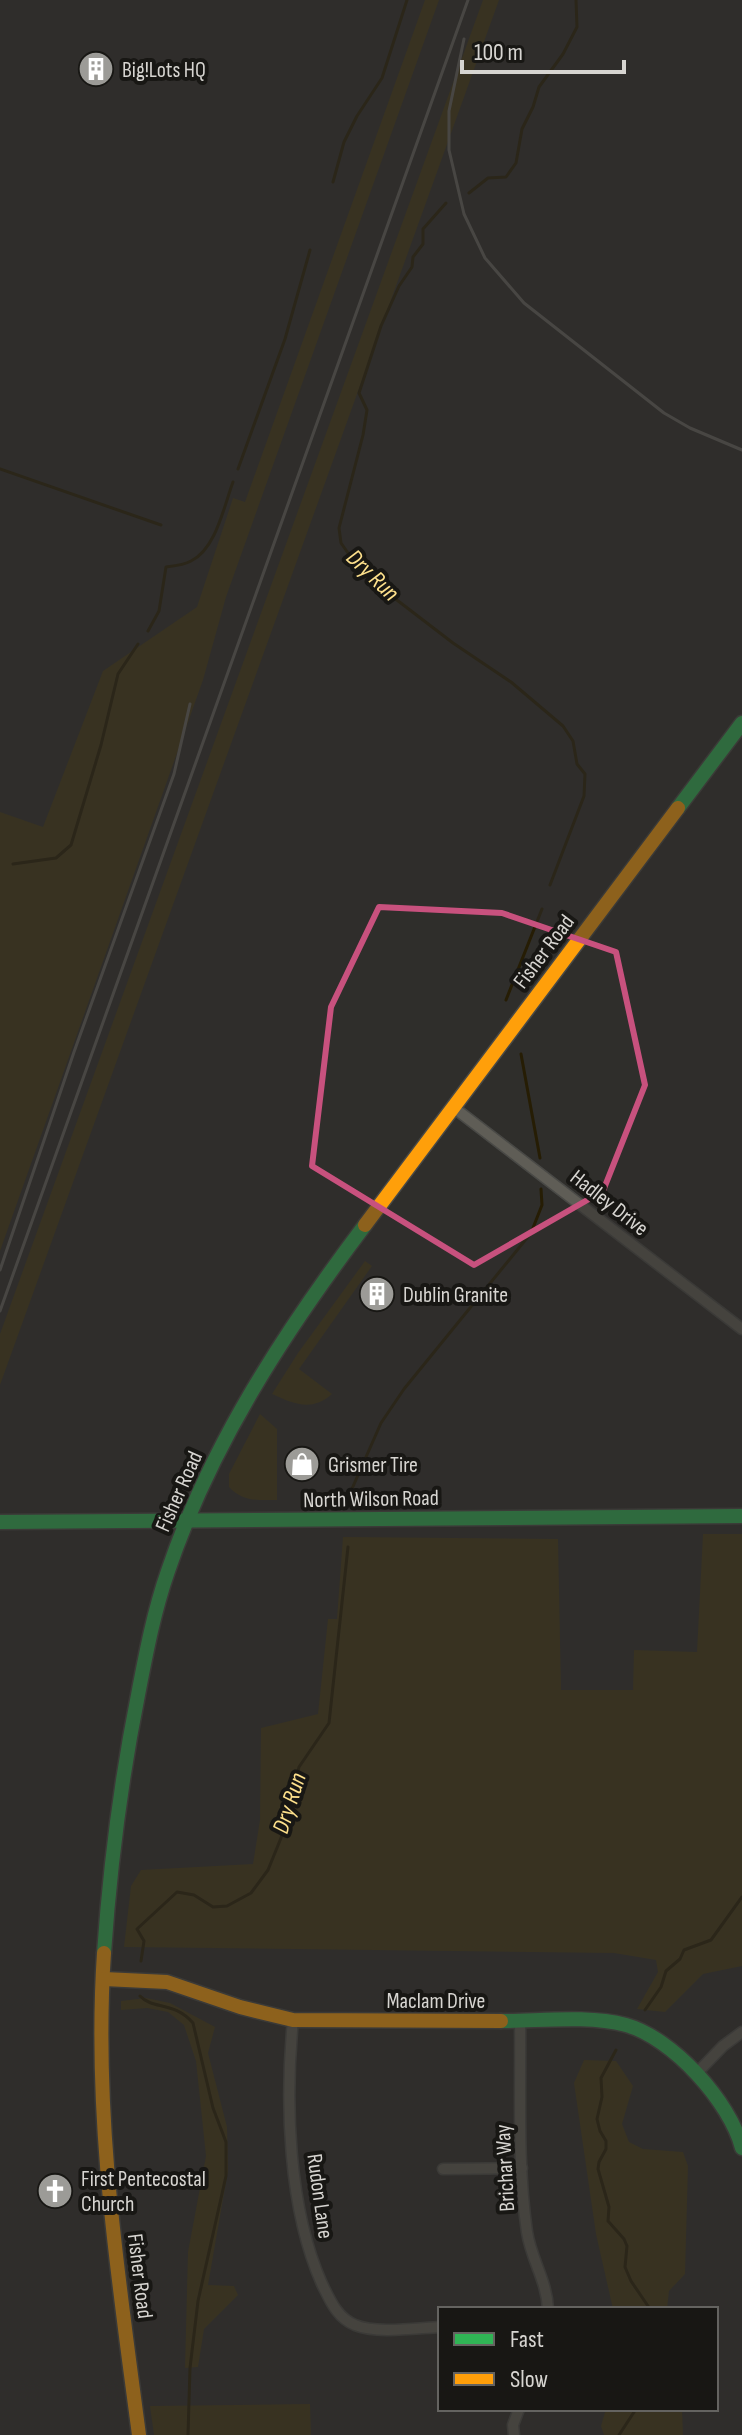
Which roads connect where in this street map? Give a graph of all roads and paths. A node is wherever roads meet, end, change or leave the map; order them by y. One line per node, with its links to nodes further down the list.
1 (742, 723): 2 (main road, Fisher Road)
2 (453, 1107): 3 (street, Hadley Drive); 6 (main road, Fisher Road)
3 (742, 1329)
4 (742, 1516): 6 (main road, North Wilson Road)
5 (0, 1522): 6 (main road, North Wilson Road)
6 (187, 1522): 7 (main road, Fisher Road)
7 (104, 1979): 8 (main road, Maclam Drive); 18 (main road, Fisher Road)
8 (293, 2020): 9 (main road, Maclam Drive); 16 (street, Rudon Lane)
9 (520, 2022): 11 (main road, Maclam Drive); 13 (street, Brichar Way)
10 (742, 2032): 11 (street)
11 (696, 2074): 12 (main road, Maclam Drive)
12 (742, 2148)
13 (522, 2168): 14 (street); 15 (street, Brichar Way)
14 (443, 2169)
15 (548, 2307)
16 (438, 2327)
17 (518, 2411): 19 (street)
18 (139, 2435)
19 (514, 2435)

